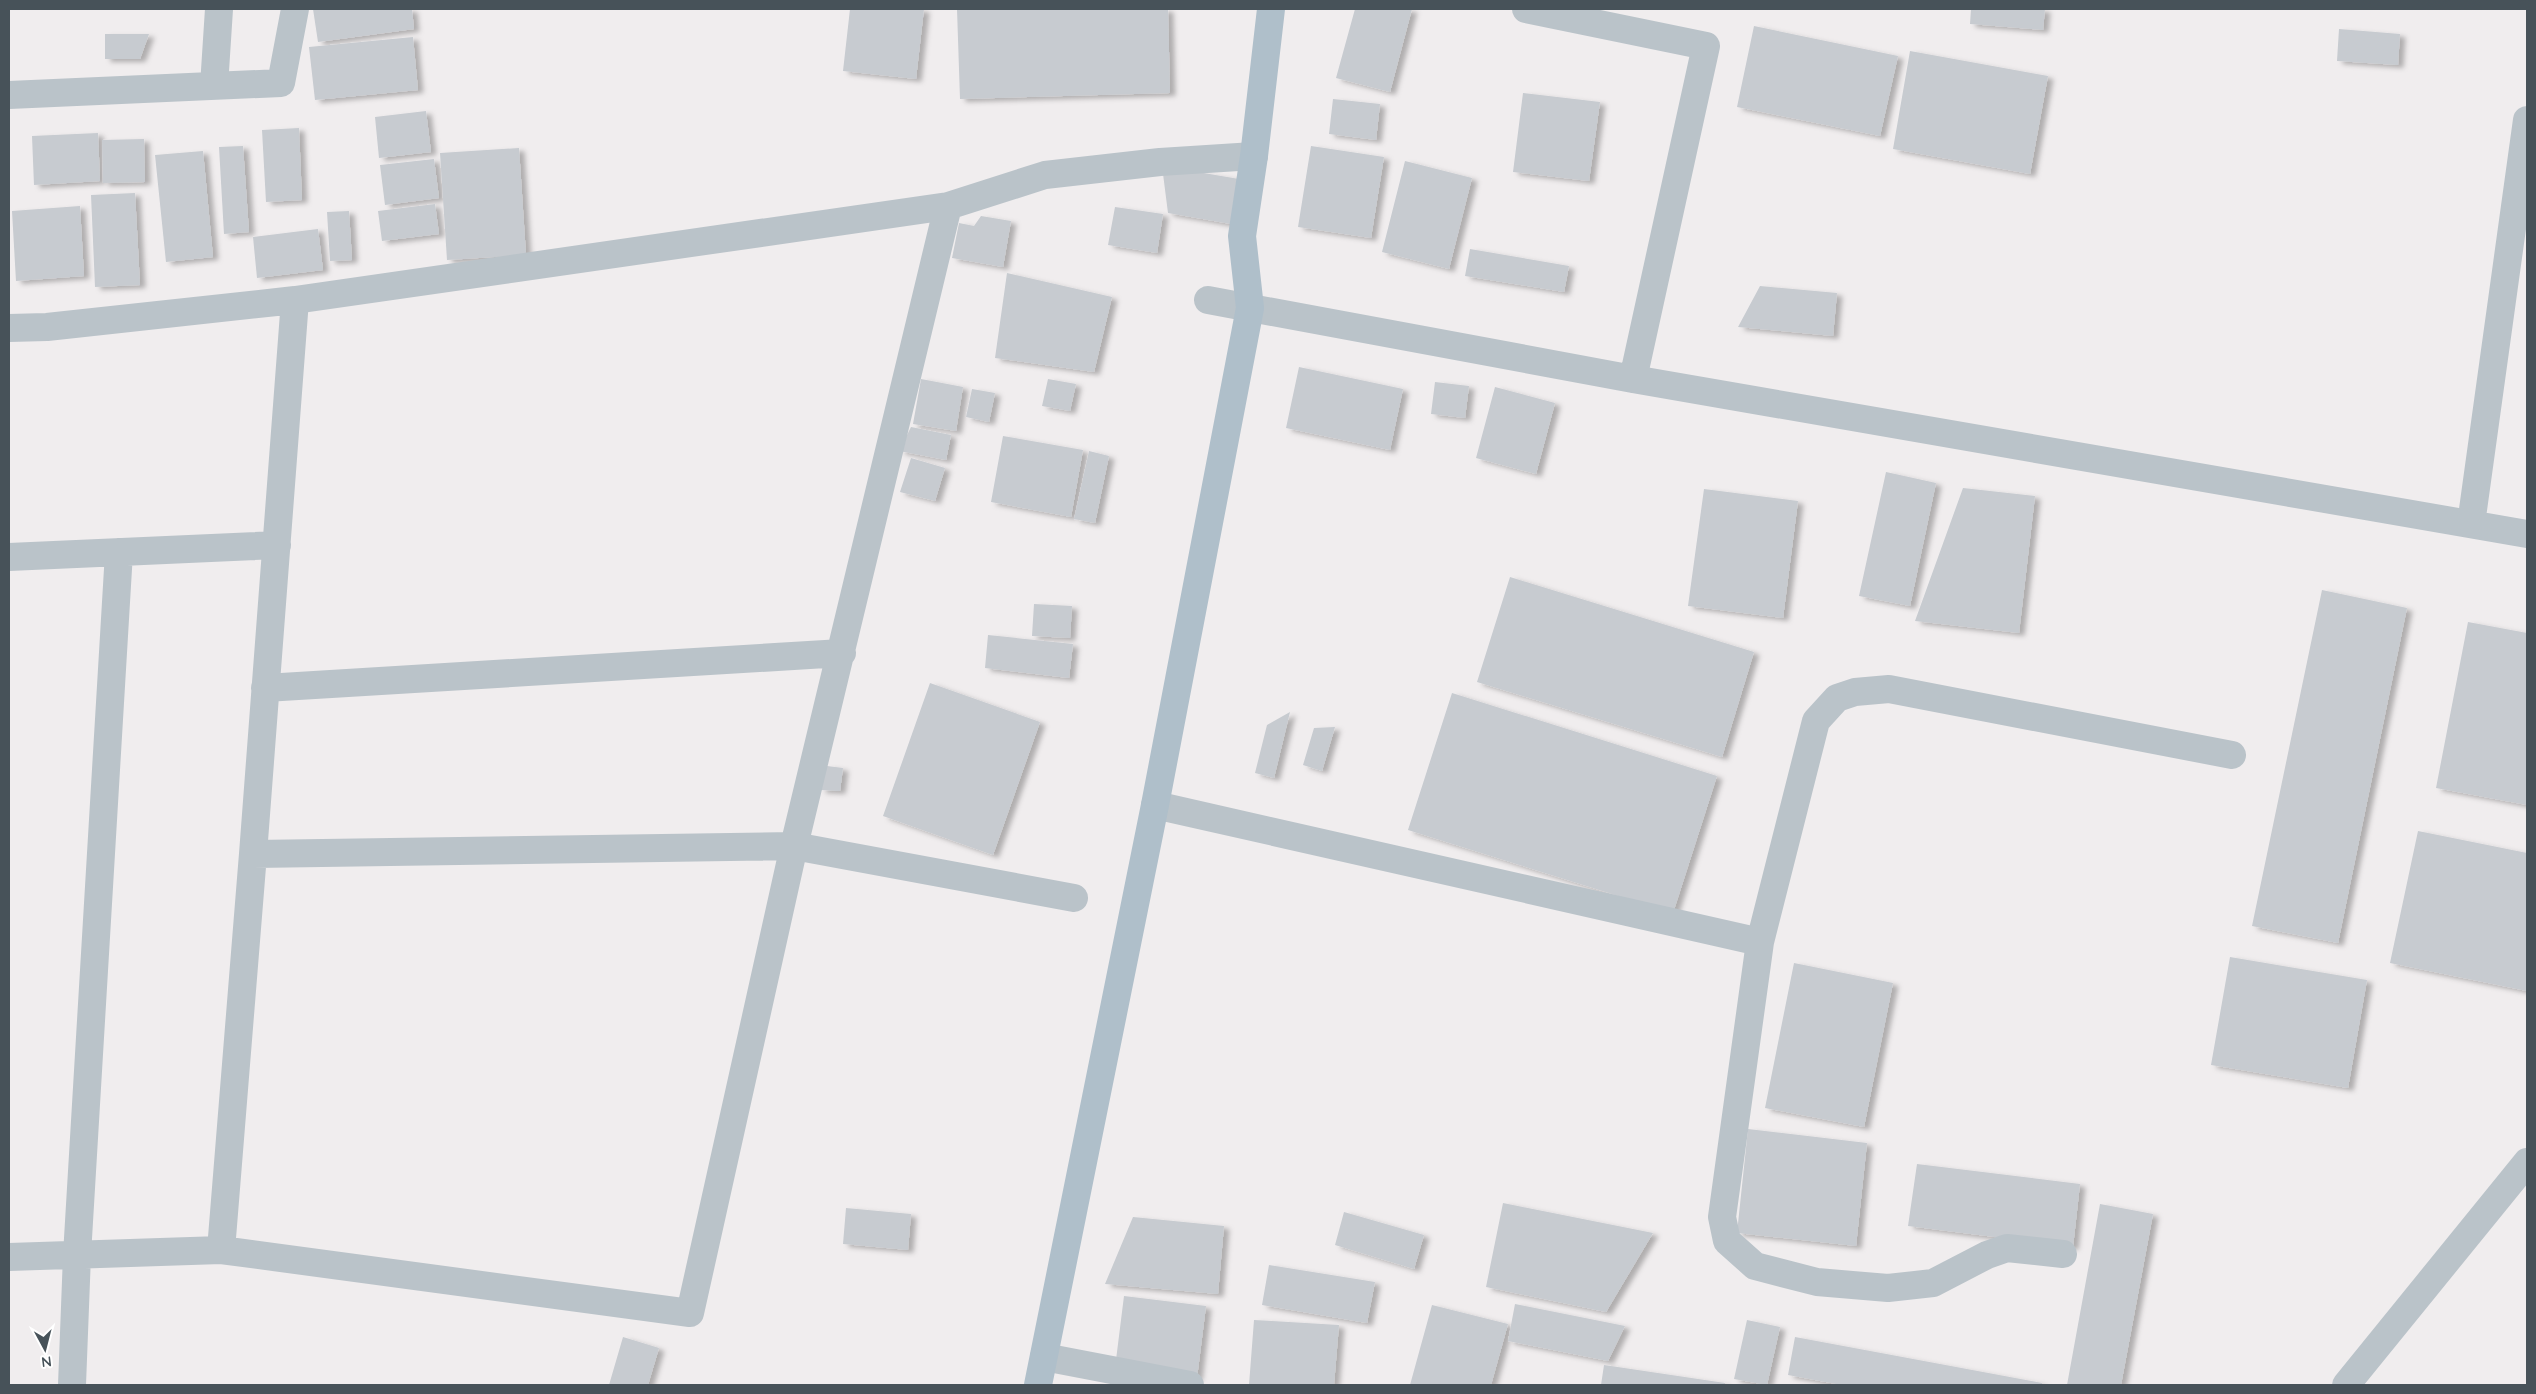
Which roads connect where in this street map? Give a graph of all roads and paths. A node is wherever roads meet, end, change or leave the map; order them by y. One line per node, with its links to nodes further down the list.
1 (219, 9): 5 (street)
2 (295, 9): 5 (street)
3 (1271, 9): 8 (main road)
4 (1526, 9): 14 (street)
5 (214, 86): 6 (street)
6 (9, 95)
7 (2527, 120): 15 (street)
8 (1254, 156): 9 (street); 12 (main road)
9 (948, 206): 10 (street); 20 (street)
10 (295, 300): 13 (street); 17 (street)
11 (1208, 300): 12 (street)
12 (1250, 308): 14 (street); 23 (main road)
13 (9, 328)
14 (1633, 379): 15 (street)
15 (2472, 524): 16 (street)
16 (2526, 533)
17 (277, 545): 18 (street); 21 (street)
18 (119, 552): 19 (street); 31 (street)
19 (9, 557)
20 (842, 654): 21 (street); 24 (street)
21 (265, 688): 25 (street)
22 (2232, 755): 27 (street)
23 (1155, 805): 27 (street); 33 (main road)
24 (794, 846): 25 (street); 26 (street); 29 (street)
25 (253, 854): 29 (street)
26 (1074, 898)
27 (1760, 942): 30 (street)
28 (2527, 1162): 37 (street)
29 (221, 1250): 31 (street)
30 (2063, 1254)
31 (77, 1255): 32 (street); 34 (street)
32 (9, 1257)
33 (1044, 1357): 35 (main road); 36 (street)
34 (72, 1385)
35 (1038, 1385)
36 (1190, 1385)
37 (2346, 1385)

